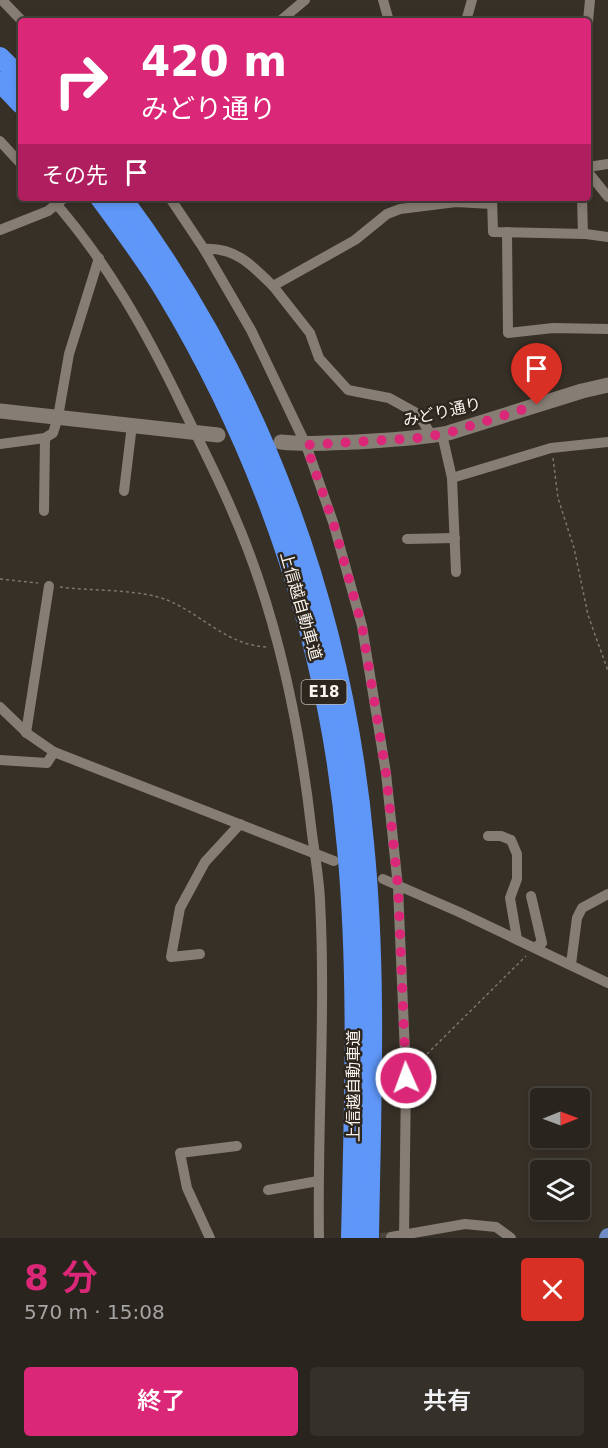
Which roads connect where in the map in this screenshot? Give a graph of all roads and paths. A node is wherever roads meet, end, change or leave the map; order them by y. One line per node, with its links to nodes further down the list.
1 (2, 0): 6 (street)
2 (305, 0): 7 (street)
3 (383, 0): 8 (street)
4 (472, 0): 9 (street)
5 (590, 0): 10 (street)
6 (19, 18)
7 (284, 18)
8 (388, 18)
9 (467, 18)
10 (588, 18)
11 (0, 57): 12 (highway)
12 (18, 75)
13 (0, 82): 14 (highway)
14 (18, 101)
15 (0, 141): 16 (street)
16 (18, 161)
17 (608, 164): 18 (street)
18 (591, 167)
19 (591, 176): 20 (street)
20 (608, 197)
21 (56, 201): 28 (street)
22 (58, 201): 33 (street)
23 (102, 201): 84 (highway, 上信越自動車道 / E18)
24 (124, 201): 85 (highway, 上信越自動車道 / E18)
25 (172, 201): 32 (street)
26 (492, 201): 29 (street); 34 (street)
27 (582, 201): 30 (street)
28 (0, 230)
29 (507, 232): 30 (street); 35 (street)
30 (583, 234): 31 (street)
31 (608, 237)
32 (204, 249): 34 (street); 47 (street)
33 (99, 258): 38 (street); 40 (street)
34 (273, 286): 42 (street)
35 (608, 329)
36 (608, 385): 42 (street, みどり通り)
37 (0, 411): 38 (street)
38 (58, 417): 39 (street); 43 (street)
39 (132, 425): 40 (street); 50 (street)
40 (195, 432): 41 (street); 57 (street)
41 (218, 435)
42 (437, 435): 47 (street, みどり通り); 49 (street)
43 (45, 438): 46 (street); 51 (street)
44 (280, 442): 47 (street, みどり通り)
45 (608, 442): 48 (street)
46 (0, 444)
47 (306, 445): 68 (street)
48 (551, 448): 49 (street); 58 (path)
49 (452, 478): 52 (street)
50 (124, 491)
51 (44, 511)
52 (455, 538): 53 (street); 54 (street)
53 (407, 539)
54 (456, 572)
55 (0, 579): 56 (path)
56 (49, 586): 57 (path); 60 (street)
57 (278, 648): 65 (street)
58 (608, 671)
59 (0, 707): 60 (street)
60 (26, 733): 61 (street)
61 (54, 752): 62 (street); 63 (street)
62 (0, 760)
63 (240, 824): 65 (street); 73 (street)
64 (488, 836): 71 (street)
65 (314, 853): 66 (street); 78 (street)
66 (334, 861)
67 (383, 879): 68 (street)
68 (398, 887): 71 (street); 76 (street)
69 (608, 894): 74 (street)
70 (531, 896): 72 (street)
71 (516, 939): 72 (street)
72 (535, 947): 74 (street); 76 (path)
73 (200, 954)
74 (571, 964): 75 (street)
75 (608, 983)
76 (405, 1064): 81 (street)
77 (237, 1146): 82 (street)
78 (318, 1181): 79 (street); 83 (street)
79 (268, 1190)
80 (391, 1236): 81 (street)
81 (404, 1236): 86 (street)
82 (210, 1238)
83 (319, 1238)
84 (351, 1238)
85 (369, 1238)
86 (511, 1238)

